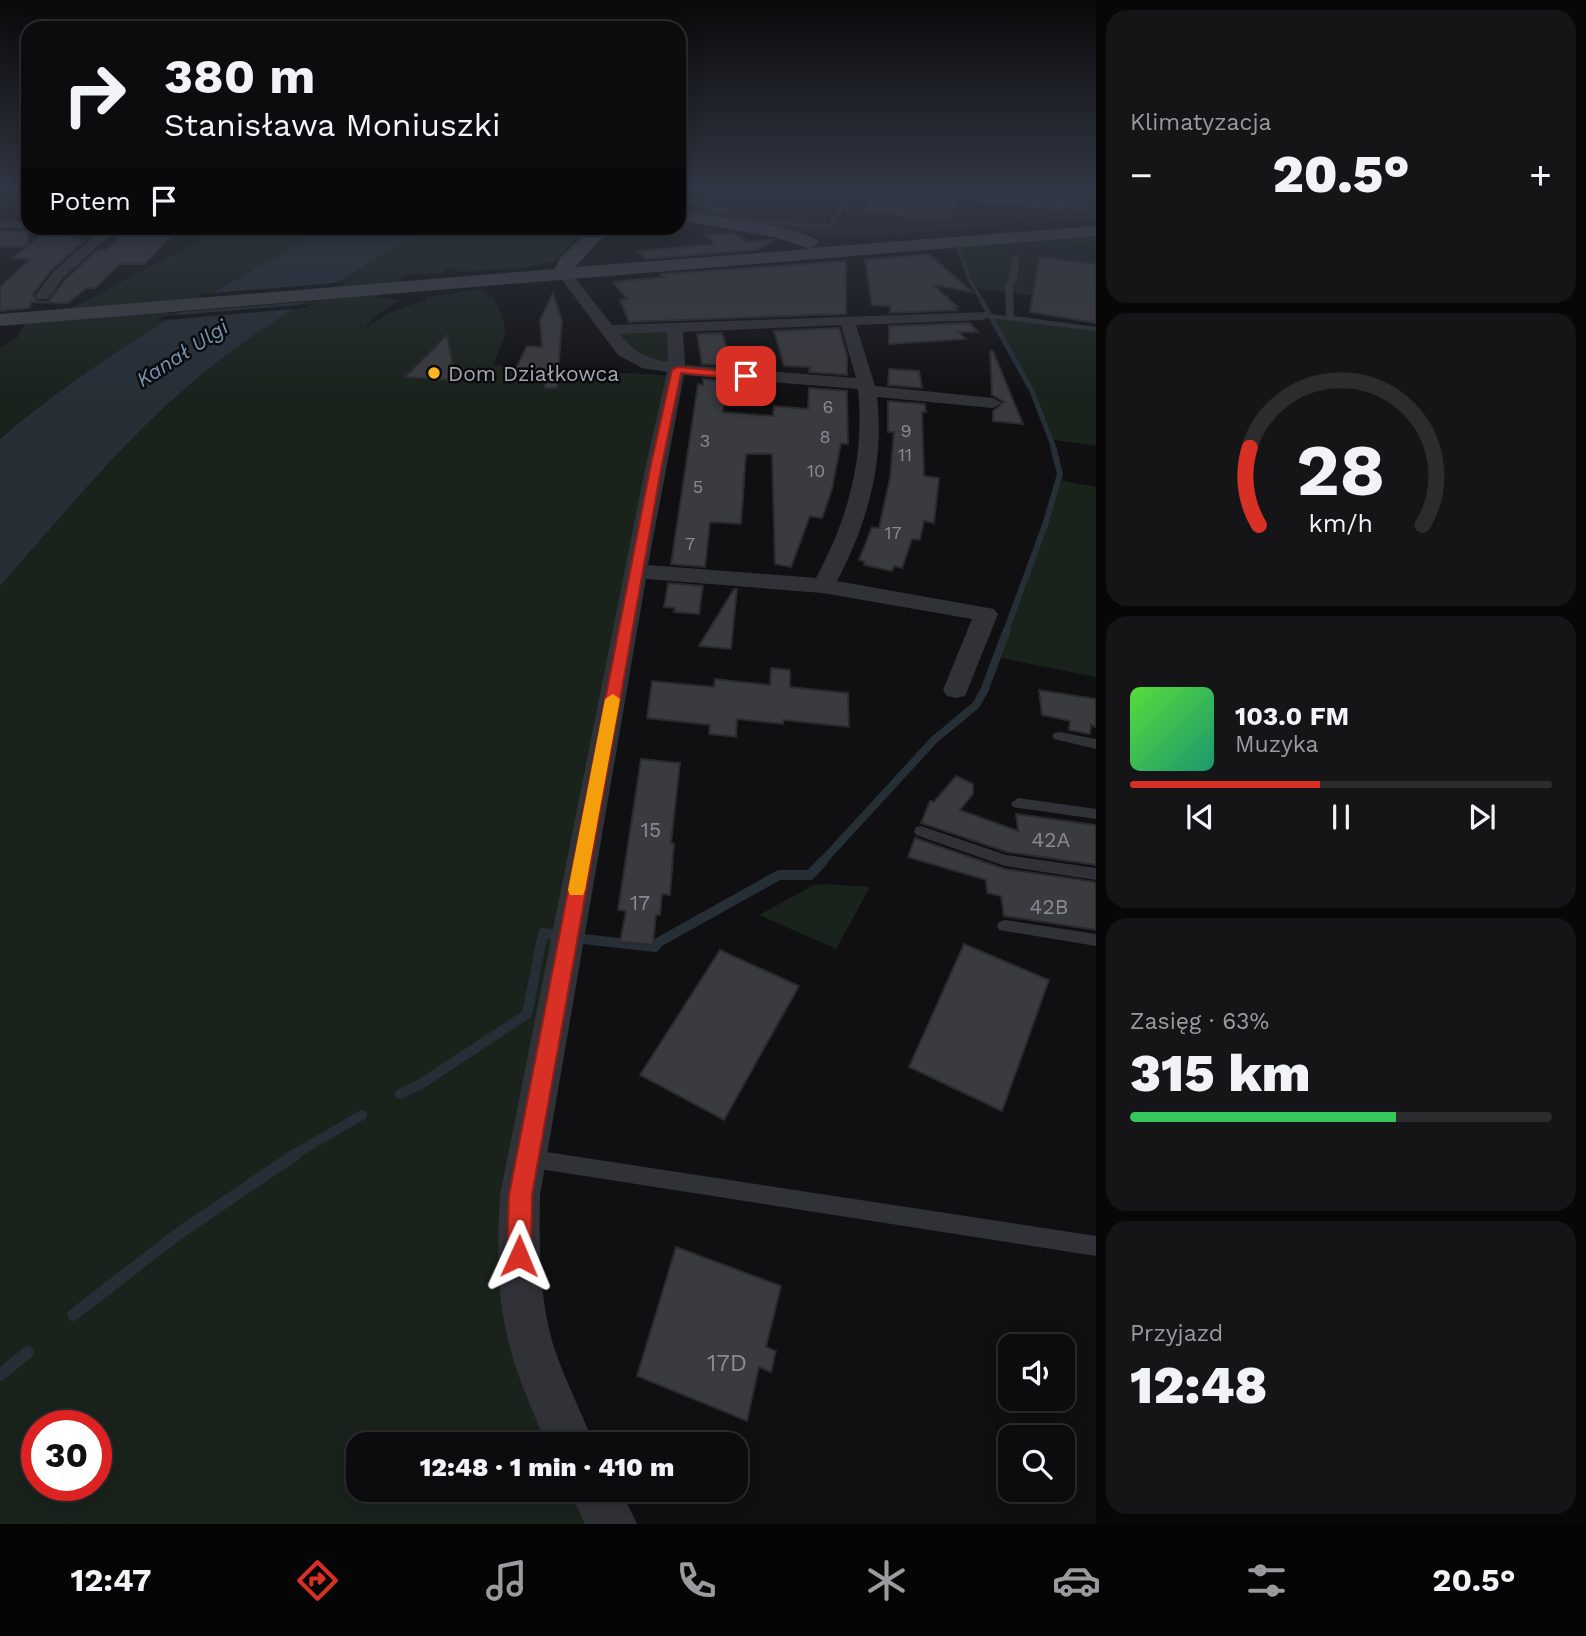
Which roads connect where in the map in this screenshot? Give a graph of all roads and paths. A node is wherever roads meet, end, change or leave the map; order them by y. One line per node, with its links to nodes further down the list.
1 (77, 258): 6 (street)
2 (571, 258): 5 (main road)
3 (736, 258): 5 (main road)
4 (1016, 258): 8 (lane)
5 (564, 273): 9 (main road); 13 (street)
6 (43, 296)
7 (983, 315): 8 (lane); 10 (street)
8 (1005, 317): 12 (lane)
9 (0, 320)
10 (846, 321): 11 (street); 15 (street)
11 (674, 328): 13 (street); 14 (street)
12 (1096, 329)
13 (608, 330): 14 (street)
14 (677, 370): 15 (street); 17 (street)
15 (867, 387): 16 (street); 18 (street)
16 (993, 403)
17 (637, 571): 18 (street); 28 (street)
18 (823, 586): 19 (street)
19 (957, 690)
20 (1059, 736): 21 (lane)
21 (1096, 744)
22 (1018, 803): 23 (lane)
23 (1096, 814)
24 (921, 831): 25 (lane)
25 (1096, 874)
26 (1005, 926): 27 (lane)
27 (1096, 940)
28 (527, 1158): 29 (lane); 30 (street)
29 (1096, 1246)
30 (567, 1432)
31 (600, 1502): 32 (street)
32 (612, 1524)

